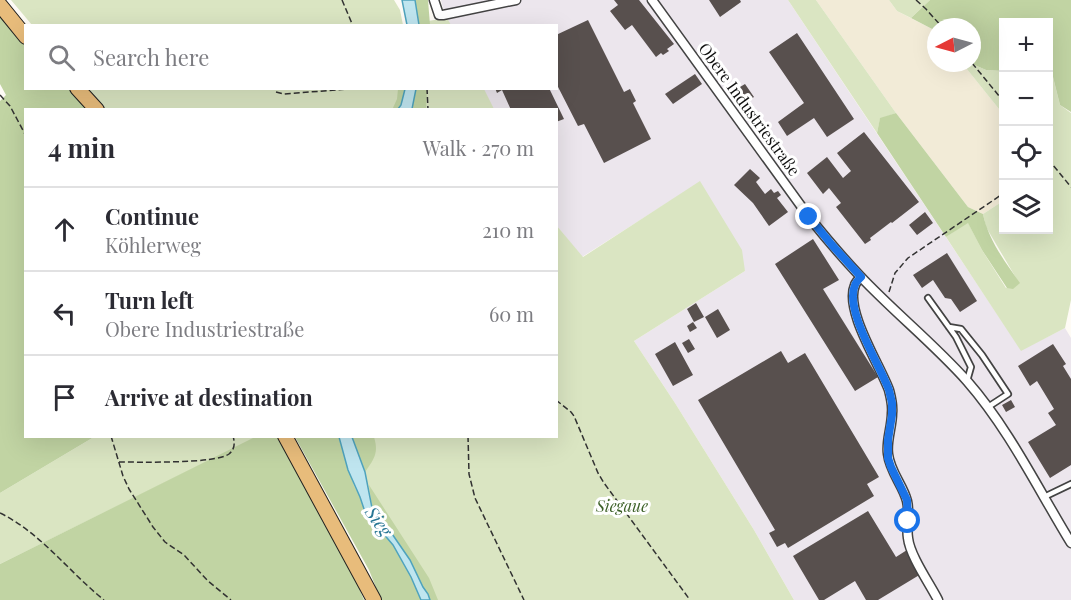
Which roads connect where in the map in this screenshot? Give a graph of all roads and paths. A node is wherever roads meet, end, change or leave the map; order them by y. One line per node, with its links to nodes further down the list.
1 (342, 0): 8 (path)
2 (434, 0): 3 (street)
3 (516, 0)
4 (652, 0): 23 (street, Obere Industriestraße)
5 (916, 0): 7 (path)
6 (0, 5): 9 (main road)
7 (934, 18)
8 (352, 24)
9 (24, 35)
10 (979, 72): 16 (path)
11 (78, 90): 17 (main road)
12 (340, 90): 14 (path)
13 (427, 90): 18 (path)
14 (276, 92)
15 (0, 95): 19 (path)
16 (999, 96)
17 (96, 108)
18 (428, 108)
19 (24, 132)
20 (1053, 167): 21 (path)
21 (1071, 187)
22 (999, 197): 25 (path)
23 (861, 277): 25 (street, Obere Industriestraße); 44 (street)
24 (928, 298): 26 (lane)
25 (886, 302): 27 (street, Obere Industriestraße)
26 (949, 327): 27 (lane); 29 (lane)
27 (967, 381): 29 (street, Obere Industriestraße)
28 (558, 402): 43 (path)
29 (988, 407): 36 (street, Obere Industriestraße)
30 (112, 438): 34 (path)
31 (234, 438): 34 (path)
32 (286, 438): 41 (main road)
33 (468, 438): 42 (path)
34 (119, 462): 40 (path)
35 (1071, 484): 36 (lane)
36 (1044, 497): 38 (street, Obere Industriestraße)
37 (0, 513): 39 (path)
38 (1071, 543)
39 (104, 600)
40 (231, 600)
41 (374, 600)
42 (524, 600)
43 (690, 600)
44 (939, 600)

